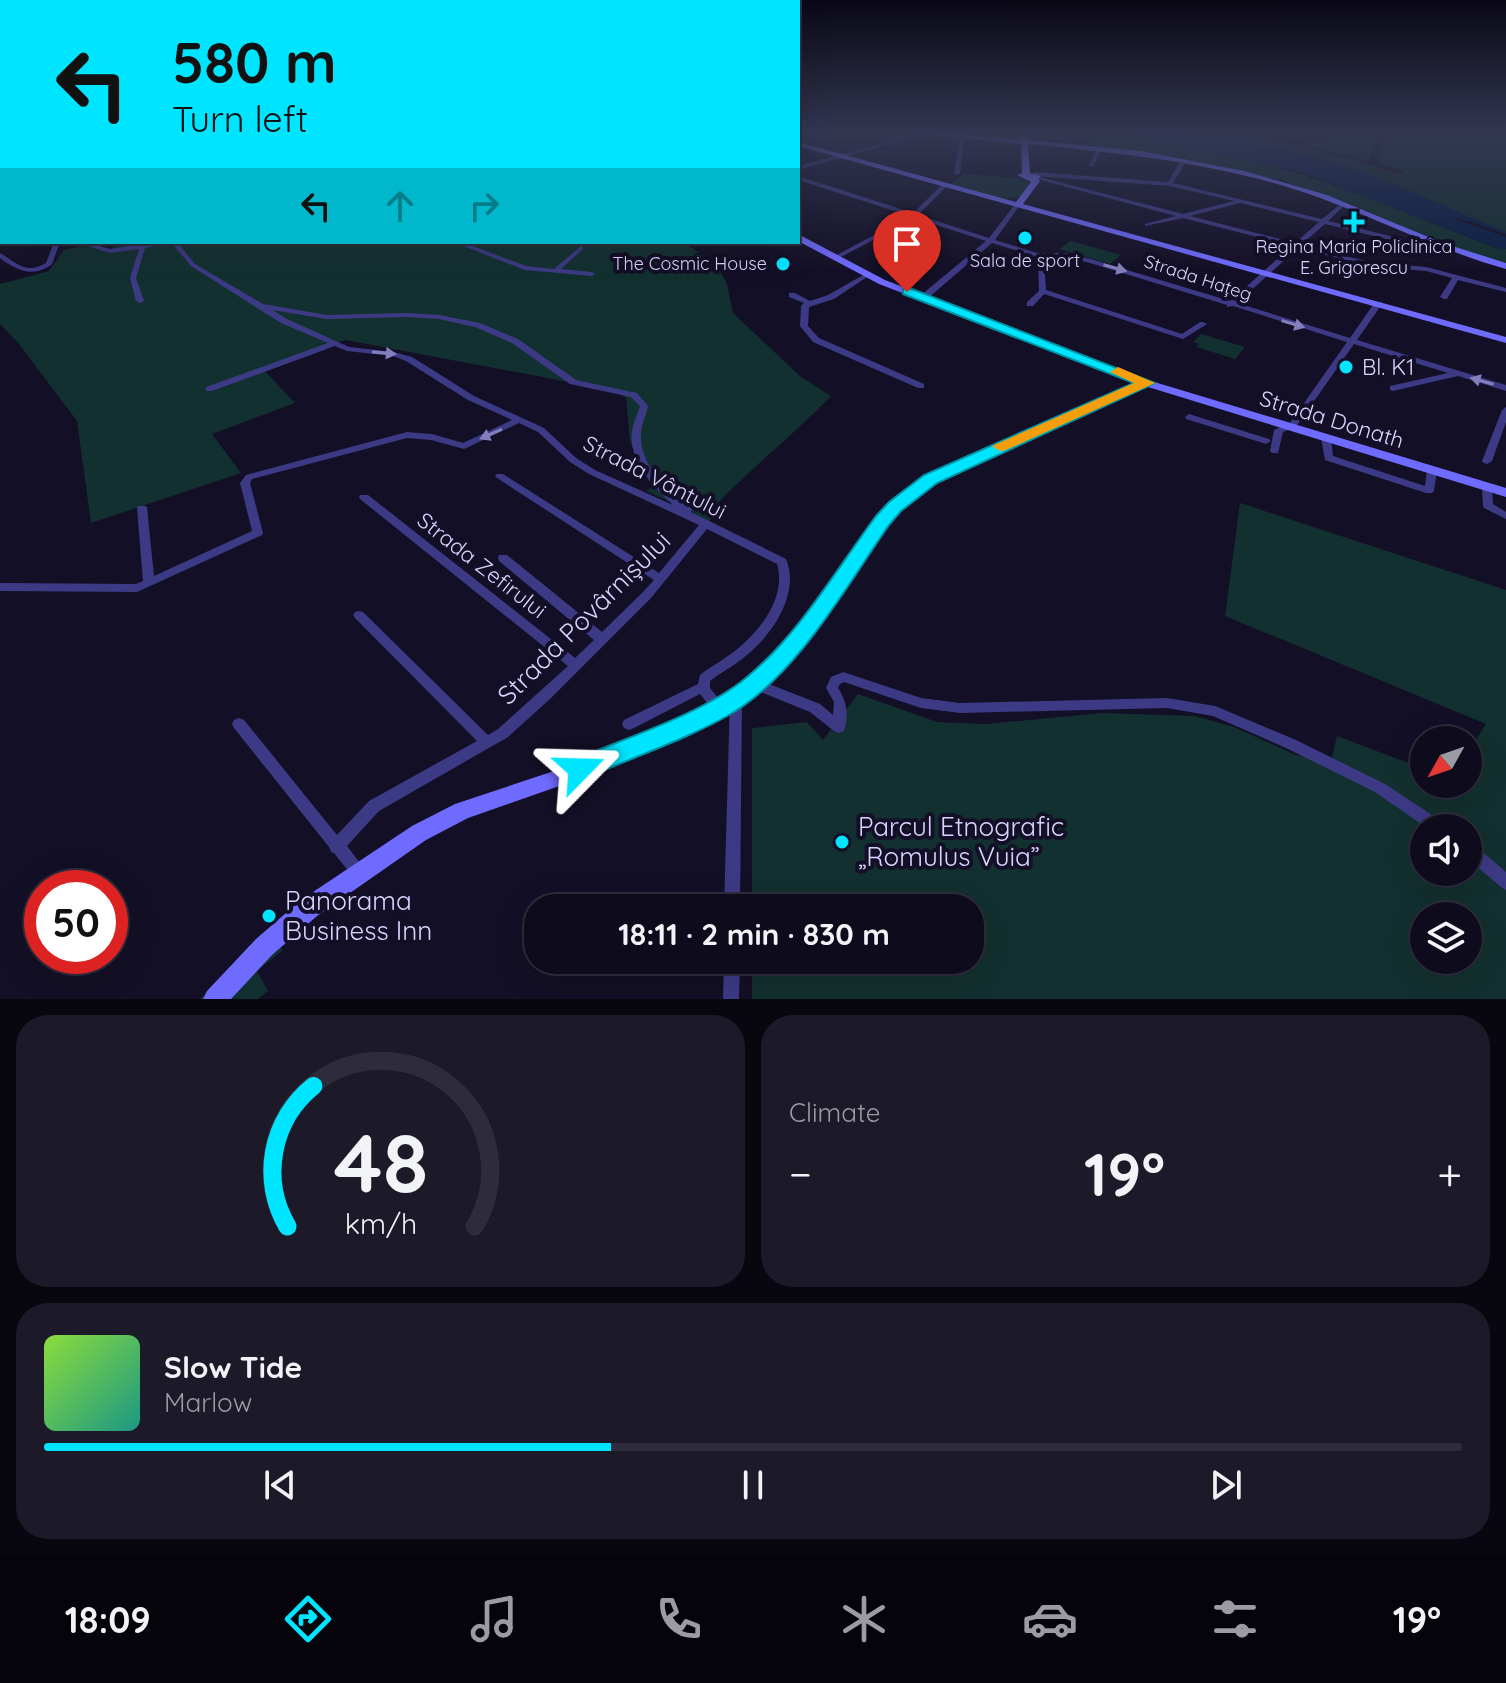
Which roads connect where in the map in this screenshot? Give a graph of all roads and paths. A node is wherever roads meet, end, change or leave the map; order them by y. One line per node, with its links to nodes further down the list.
1 (800, 179): 13 (street, Strada Hațeg)
2 (927, 179): 8 (main road)
3 (1034, 179): 11 (main road)
4 (1041, 179): 14 (street)
5 (1077, 179): 9 (street)
6 (1173, 179): 9 (street)
7 (1263, 179): 12 (main road)
8 (946, 184): 11 (main road); 13 (street)
9 (1170, 184): 10 (street)
10 (1240, 201): 14 (street); 15 (street)
11 (1018, 204): 18 (street); 35 (main road)
12 (1343, 204): 15 (street); 24 (main road)
13 (915, 215): 18 (street, Strada Hațeg); 31 (street)
14 (1182, 216): 16 (street); 25 (street)
15 (1325, 221): 25 (street); 26 (street)
16 (1147, 225)
17 (800, 238): 31 (main road, Strada Donath)
18 (991, 240): 30 (street, Strada Hațeg); 43 (street)
19 (56, 244): 29 (street)
20 (86, 244): 27 (street)
21 (159, 244): 27 (street)
22 (176, 244): 49 (street, Strada Vântului)
23 (461, 244): 34 (street)
24 (1440, 245): 26 (street); 32 (main road)
25 (1299, 246): 33 (street); 35 (street)
26 (1423, 246): 33 (street)
27 (142, 248): 44 (street)
28 (581, 248): 34 (street)
29 (0, 255)
30 (1036, 255): 40 (street); 48 (street, Strada Hațeg, one-way to 48)
31 (835, 258): 37 (main road, Strada Donath)
32 (1506, 266)
33 (1420, 268): 38 (street)
34 (557, 269): 36 (street)
35 (1267, 273): 47 (main road); 48 (street)
36 (592, 274)
37 (867, 275): 43 (main road, Strada Donath); 45 (street)
38 (1456, 277): 39 (street); 42 (street)
39 (1506, 290)
40 (1043, 291): 46 (street); 50 (street)
41 (792, 295): 45 (street)
42 (1444, 297)
43 (923, 298): 55 (main road, Strada Donath)
44 (140, 301)
45 (809, 303): 56 (street)
46 (1030, 304)
47 (1378, 304): 51 (main road); 52 (street)
48 (1230, 305): 52 (street, Strada Hațeg, one-way to 52)
49 (261, 306): 53 (street, Strada Vântului); 75 (street)
50 (1203, 324)
51 (1506, 340)
52 (1349, 342): 54 (street, Strada Hațeg); 63 (street)
53 (334, 344): 59 (street); 62 (street, Strada Vântului, one-way to 62)
54 (1457, 374): 57 (street); 58 (street, Strada Hațeg, one-way to 54)
55 (1147, 383): 63 (main road, Strada Donath); 83 (main road)
56 (921, 386)
57 (1393, 388)
58 (1506, 388)
59 (209, 389)
60 (1506, 410): 67 (street)
61 (1189, 417): 65 (street)
62 (517, 421): 75 (street, Strada Vântului); 78 (street, one-way to 78)
63 (1291, 427): 64 (main road, Strada Donath); 66 (street)
64 (1326, 438): 68 (main road, Strada Donath); 68 (street)
65 (1266, 441)
66 (1275, 451)
67 (1487, 461)
68 (1432, 470): 70 (main road, Strada Donath)
69 (500, 476): 77 (street)
70 (1487, 487): 71 (main road, Strada Donath); 74 (street)
71 (1506, 493)
72 (364, 497): 82 (street, Strada Zefirului)
73 (142, 508): 78 (street)
74 (1506, 516)
75 (702, 523): 77 (street, Strada Povârnișului); 84 (street, Strada Vântului)
76 (503, 558): 81 (street)
77 (661, 579): 81 (street, Strada Povârnișului)
78 (149, 583): 79 (street)
79 (0, 587)
80 (359, 615): 89 (street)
81 (603, 640): 82 (street, Strada Povârnișului)
82 (575, 665): 89 (street, Strada Povârnișului)
83 (755, 684): 85 (main road); 90 (street)
84 (703, 687): 86 (street); 88 (street)
85 (736, 699): 86 (main road); 95 (street)
86 (720, 708): 93 (main road)
87 (239, 724): 91 (street)
88 (629, 724)
89 (486, 742): 91 (street, Strada Povârnișului)
90 (1418, 814)
91 (336, 847): 93 (street)
92 (1482, 861): 94 (street)
93 (358, 872): 97 (main road)
94 (1506, 882)
95 (732, 894)
96 (732, 974): 98 (street)
97 (225, 995)
98 (731, 999)

